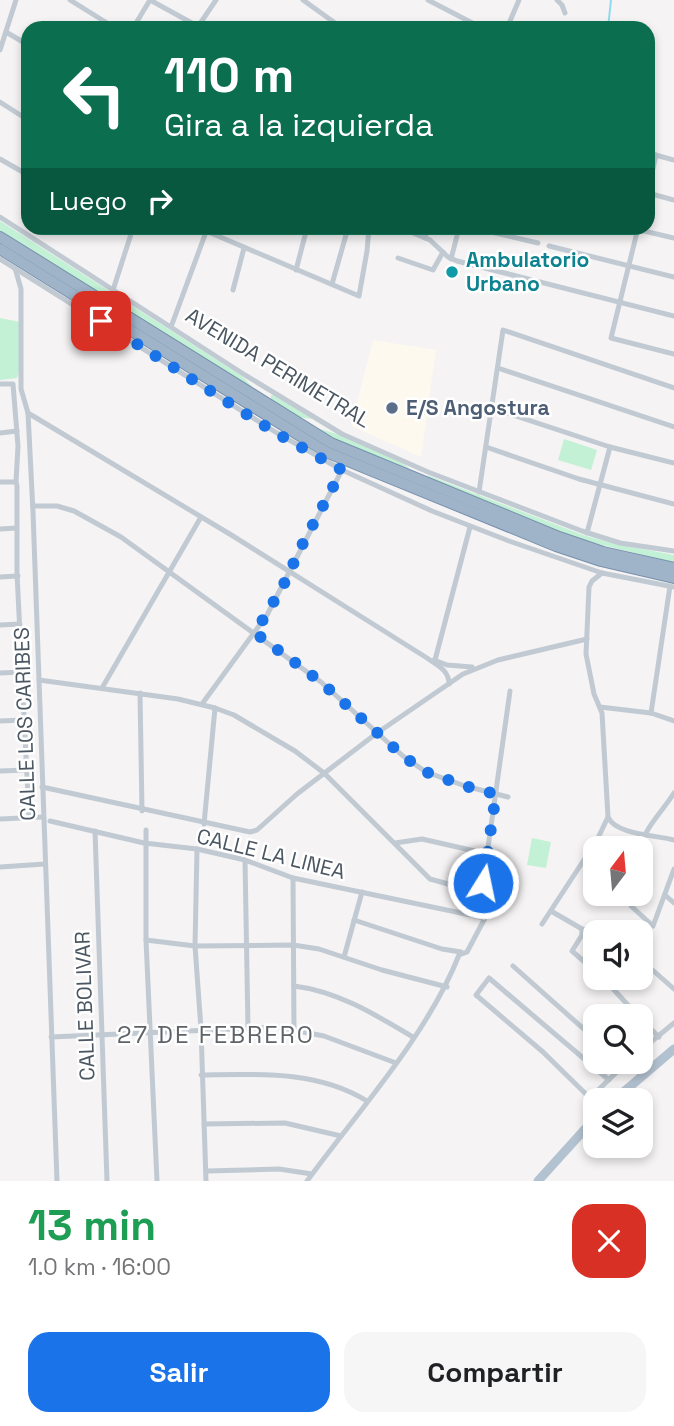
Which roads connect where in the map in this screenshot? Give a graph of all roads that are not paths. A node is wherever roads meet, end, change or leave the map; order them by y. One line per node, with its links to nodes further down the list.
1 (16, 0): 17 (street)
2 (70, 0): 10 (street)
3 (150, 0): 11 (street); 12 (street)
4 (216, 0): 13 (street)
5 (303, 0): 14 (street)
6 (428, 0): 15 (street)
7 (519, 0): 16 (street)
8 (557, 0): 9 (street)
9 (565, 13)
10 (104, 21)
11 (137, 21)
12 (188, 21)
13 (203, 21)
14 (332, 21)
15 (468, 21)
16 (510, 21)
17 (6, 32): 18 (street); 19 (street)
18 (21, 41)
19 (0, 50)
20 (0, 102): 21 (street)
21 (21, 116)
22 (656, 155): 24 (street); 25 (street)
23 (0, 159): 26 (street)
24 (655, 160)
25 (674, 160)
26 (21, 171)
27 (655, 193): 28 (street)
28 (674, 200)
29 (0, 217): 30 (street, AVENIDA PERIMETRAL)
30 (21, 231)
31 (655, 233): 46 (street)
32 (28, 235): 62 (street, AVENIDA PERIMETRAL)
33 (131, 235): 62 (street)
34 (205, 235): 66 (street)
35 (213, 235): 49 (street)
36 (305, 235): 57 (street)
37 (346, 235): 60 (street)
38 (369, 235): 60 (street)
39 (418, 235): 45 (street)
40 (426, 235): 45 (street)
41 (457, 235): 53 (street)
42 (504, 235): 47 (street)
43 (635, 235): 55 (street)
44 (0, 237): 73 (highway, AVENIDA PERIMETRAL)
45 (425, 238): 51 (street)
46 (674, 238)
47 (538, 243)
48 (549, 246): 55 (street)
49 (244, 248): 57 (street); 63 (street)
50 (0, 249): 102 (highway)
51 (443, 252): 52 (street); 53 (street)
52 (398, 258)
53 (451, 258): 64 (street)
54 (0, 259): 56 (street)
55 (629, 265): 58 (street); 64 (street)
56 (15, 268): 59 (street); 61 (street, CALLE LOS CARIBES)
57 (296, 270): 60 (street)
58 (674, 277)
59 (31, 279): 61 (street); 82 (street)
60 (332, 284)
61 (21, 289): 72 (street, CALLE LOS CARIBES)
62 (113, 290): 66 (street, AVENIDA PERIMETRAL)
63 (233, 290)
64 (620, 302): 65 (street); 67 (street)
65 (674, 316)
66 (171, 327): 75 (street, AVENIDA PERIMETRAL)
67 (674, 354)
68 (498, 368): 70 (street); 71 (street); 74 (street)
69 (0, 384): 76 (street)
70 (674, 388)
71 (492, 408): 78 (street); 79 (street)
72 (28, 413): 89 (street, CALLE LOS CARIBES); 90 (street)
73 (297, 423): 75 (street); 86 (highway, AVENIDA PERIMETRAL)
74 (674, 427)
75 (331, 428): 80 (street, AVENIDA PERIMETRAL)
76 (16, 431): 77 (street); 84 (street)
77 (0, 433)
78 (486, 447): 85 (street); 87 (street)
79 (610, 447): 81 (street); 85 (street)
80 (405, 461): 86 (street); 87 (street, AVENIDA PERIMETRAL)
81 (674, 463)
82 (342, 470): 91 (street); 98 (street)
83 (0, 482): 84 (street)
84 (16, 482): 92 (street)
85 (600, 485): 88 (street); 94 (street)
86 (439, 489): 96 (highway, AVENIDA PERIMETRAL)
87 (479, 492): 94 (street, AVENIDA PERIMETRAL)
88 (674, 504)
89 (33, 506): 97 (street); 112 (street, CALLE LOS CARIBES)
90 (201, 517): 97 (street); 98 (street)
91 (470, 527): 99 (street); 108 (street)
92 (17, 528): 93 (street); 100 (street)
93 (0, 529)
94 (587, 533): 95 (street, AVENIDA PERIMETRAL)
95 (674, 551)
96 (674, 568)
97 (169, 570): 105 (street); 114 (street)
98 (289, 571): 105 (street); 107 (street)
99 (602, 573): 102 (street); 106 (street)
100 (18, 576): 101 (street); 103 (street)
101 (0, 577)
102 (673, 584): 120 (street)
103 (20, 624): 104 (street); 110 (street)
104 (0, 625)
105 (255, 633): 117 (street); 124 (street)
106 (587, 639): 109 (street); 118 (street)
107 (427, 658): 108 (street); 113 (street)
108 (435, 660): 109 (street)
109 (475, 667): 113 (street)
110 (23, 672): 111 (street); 121 (street)
111 (0, 673)
112 (39, 680): 114 (street); 128 (street, CALLE LOS CARIBES)
113 (449, 684): 124 (street)
114 (102, 688): 116 (street)
115 (510, 691): 130 (street)
116 (140, 693): 117 (street); 132 (street)
117 (202, 704): 119 (street)
118 (600, 707): 120 (street); 134 (street)
119 (215, 708): 127 (street); 137 (street)
120 (651, 713): 123 (street)
121 (24, 720): 122 (street); 125 (street)
122 (0, 721)
123 (674, 721)
124 (377, 733): 127 (street); 130 (street)
125 (26, 770): 126 (street); 133 (street)
126 (0, 771)
127 (324, 773): 137 (street); 143 (street)
128 (42, 788): 132 (street); 136 (street, CALLE LOS CARIBES)
129 (674, 793): 140 (street)
130 (496, 794): 131 (street); 145 (street)
131 (508, 797)
132 (142, 811): 137 (street)
133 (29, 817): 135 (street, CALLE LA LINEA); 136 (street, CALLE LA LINEA)
134 (608, 817): 140 (street); 155 (street)
135 (0, 819)
136 (46, 819): 139 (street, CALLE LA LINEA); 147 (street, CALLE LOS CARIBES)
137 (204, 824)
138 (146, 830): 142 (street)
139 (95, 831): 142 (street, CALLE LA LINEA); 180 (street, CALLE BOLIVAR)
140 (643, 835): 141 (street)
141 (674, 840)
142 (144, 843): 144 (street, CALLE LA LINEA); 159 (street)
143 (395, 843): 145 (street); 145 (street)
144 (197, 849): 146 (street, CALLE LA LINEA); 162 (street)
145 (488, 854)
146 (245, 860): 150 (street, CALLE LA LINEA); 161 (street)
147 (45, 863): 148 (street); 181 (street, CALLE LOS CARIBES)
148 (0, 867)
149 (674, 869): 152 (street)
150 (293, 878): 151 (street, CALLE LA LINEA); 160 (street)
151 (362, 892): 156 (street); 163 (street, CALLE LA LINEA)
152 (665, 895): 153 (street); 154 (street)
153 (674, 903)
154 (631, 906)
155 (551, 911): 157 (street); 158 (street)
156 (354, 920): 163 (street); 164 (street)
157 (542, 924)
158 (582, 929): 165 (street)
159 (146, 940): 162 (street); 178 (street)
160 (293, 944): 161 (street); 164 (street); 168 (street)
161 (247, 945): 162 (street); 174 (street)
162 (195, 946): 176 (street)
163 (467, 952): 169 (street)
164 (344, 957): 169 (street)
165 (583, 961)
166 (513, 966): 175 (street)
167 (653, 970): 170 (street)
168 (294, 986): 177 (street); 182 (street)
169 (447, 987): 182 (street)
170 (674, 989)
171 (614, 990): 172 (street)
172 (628, 1004)
173 (674, 1023): 183 (street)
174 (248, 1028): 176 (street); 177 (street)
175 (583, 1028)
176 (201, 1029): 178 (street); 188 (street)
177 (295, 1030): 186 (street)
178 (150, 1031): 180 (street); 201 (street)
179 (653, 1031): 183 (street)
180 (103, 1034): 181 (street); 200 (street, CALLE BOLIVAR)
181 (51, 1037): 199 (street, CALLE LOS CARIBES)
182 (413, 1037): 186 (street)
183 (659, 1037): 184 (street)
184 (653, 1041)
185 (674, 1049): 191 (main road)
186 (396, 1063): 193 (street)
187 (614, 1074): 189 (street)
188 (201, 1075): 193 (street); 194 (street)
189 (609, 1080): 190 (street); 192 (street)
190 (601, 1088)
191 (628, 1088)
192 (583, 1091)
193 (367, 1101): 196 (street)
194 (204, 1124): 196 (street); 197 (street)
195 (583, 1131): 204 (main road)
196 (341, 1136): 198 (street)
197 (206, 1171): 198 (street); 202 (street)
198 (312, 1174): 203 (street)
199 (57, 1181)
200 (107, 1181)
201 (157, 1181)
202 (206, 1181)
203 (307, 1181)
204 (538, 1181)

